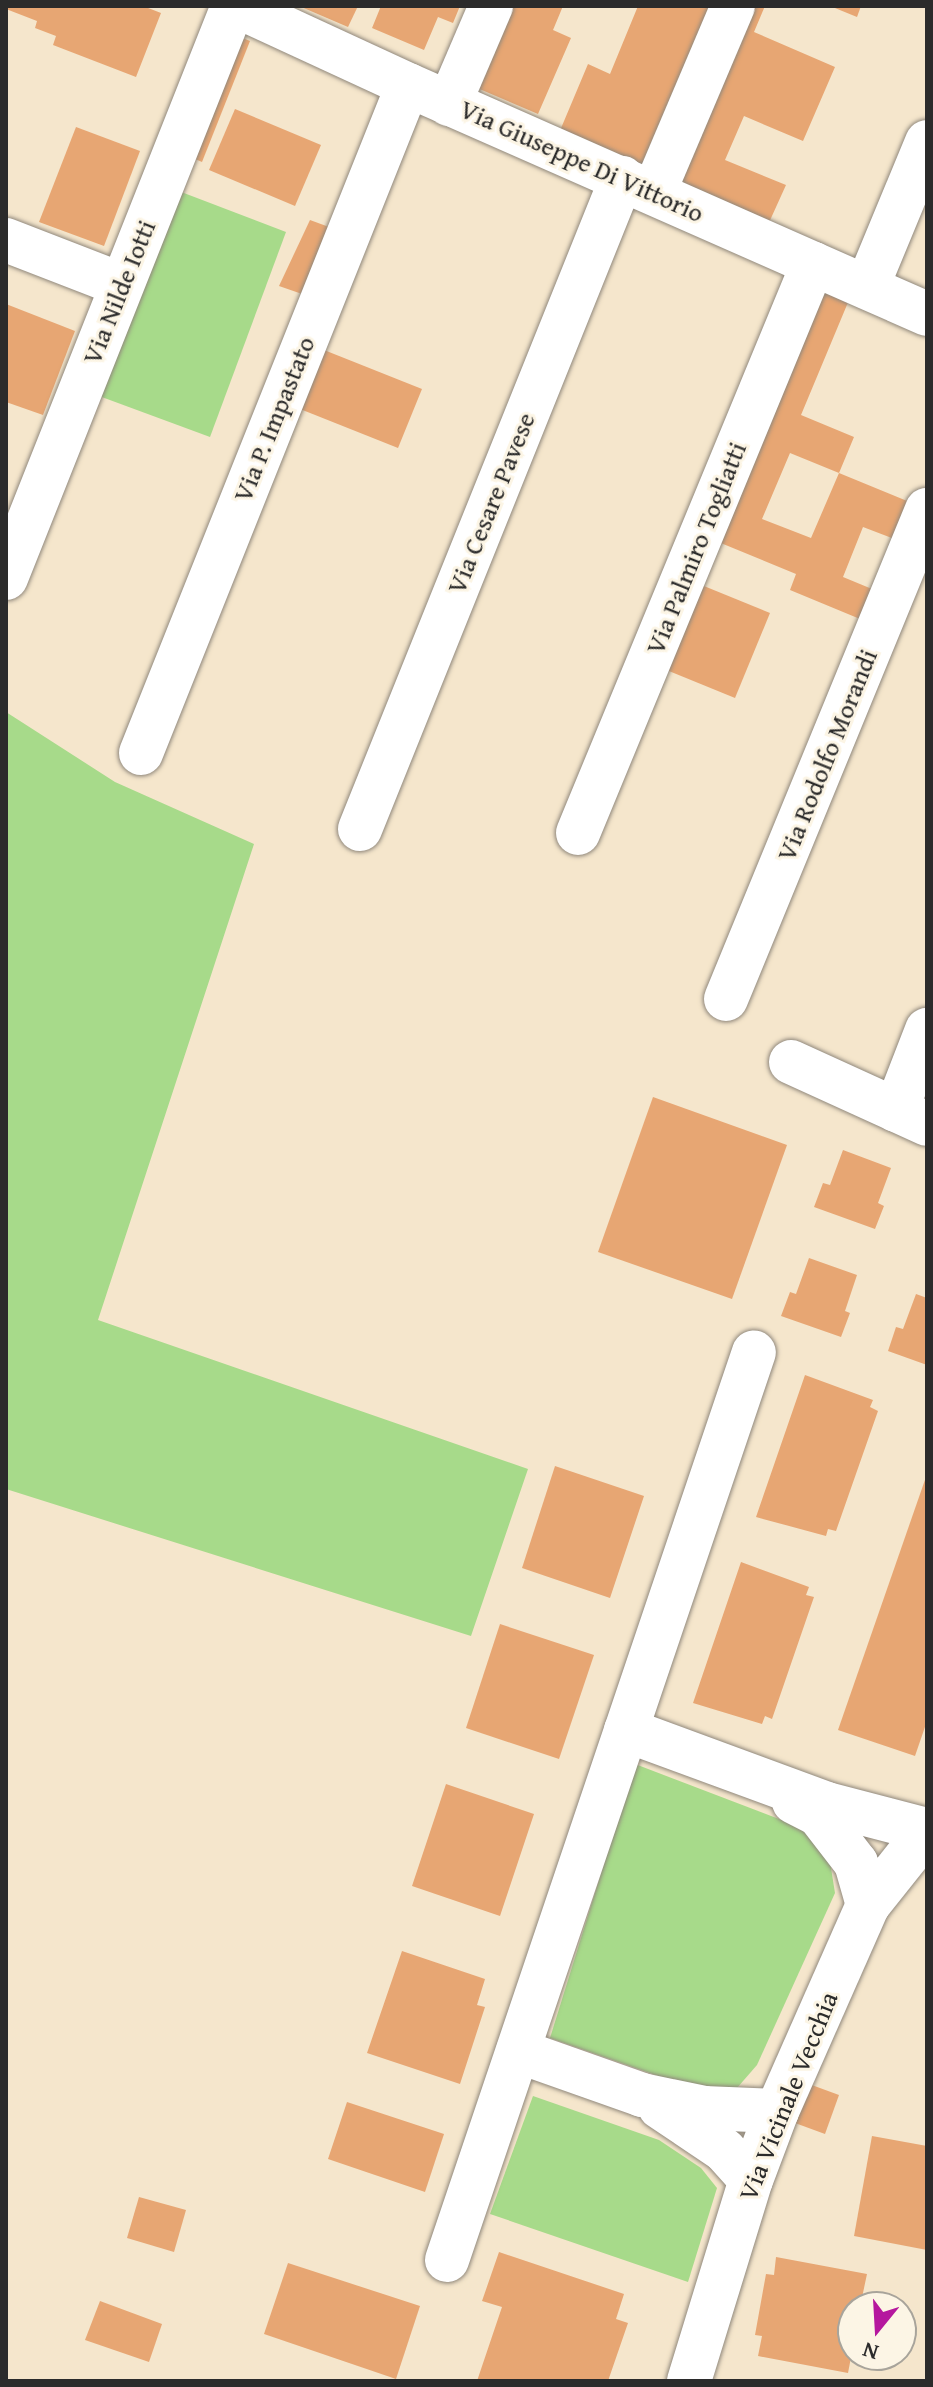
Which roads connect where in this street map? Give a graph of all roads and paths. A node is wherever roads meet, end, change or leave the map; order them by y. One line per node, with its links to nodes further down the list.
1 (235, 6): 4 (street, Via Giuseppe Di Vittorio); 10 (street, Via Nilde Iotti)
2 (491, 6): 5 (street)
3 (733, 6): 7 (street, Via Cesare Pavese)
4 (408, 85): 5 (street, Via Giuseppe Di Vittorio); 15 (street, Via P. Impastato)
5 (449, 104): 7 (street, Via Giuseppe Di Vittorio)
6 (927, 142): 11 (street)
7 (638, 185): 9 (street, Via Giuseppe Di Vittorio); 16 (street, Via Cesare Pavese)
8 (6, 240): 10 (street)
9 (813, 264): 11 (street, Via Giuseppe Di Vittorio); 17 (street, Via Palmiro Togliatti)
10 (122, 285): 14 (street, Via Nilde Iotti)
11 (867, 287): 12 (street, Via Giuseppe Di Vittorio)
12 (927, 314)
13 (927, 510): 18 (street, Via Rodolfo Morandi)
14 (6, 578)
15 (141, 753)
16 (360, 829)
17 (578, 833)
18 (726, 999)
19 (927, 1030): 21 (street)
20 (791, 1062): 21 (street)
21 (912, 1117)
22 (754, 1352): 23 (street)
23 (626, 1730): 24 (street); 27 (street)
24 (742, 1776): 25 (street); 26 (street)
25 (927, 1831): 26 (street, Via Vicinale Vecchia)
26 (868, 1905): 29 (street, Via Vicinale Vecchia)
27 (518, 2051): 28 (street); 31 (street)
28 (642, 2095): 29 (street); 30 (street)
29 (777, 2111): 30 (street, Via Vicinale Vecchia)
30 (751, 2180): 32 (street, Via Vicinale Vecchia)
31 (447, 2260)
32 (689, 2381)

